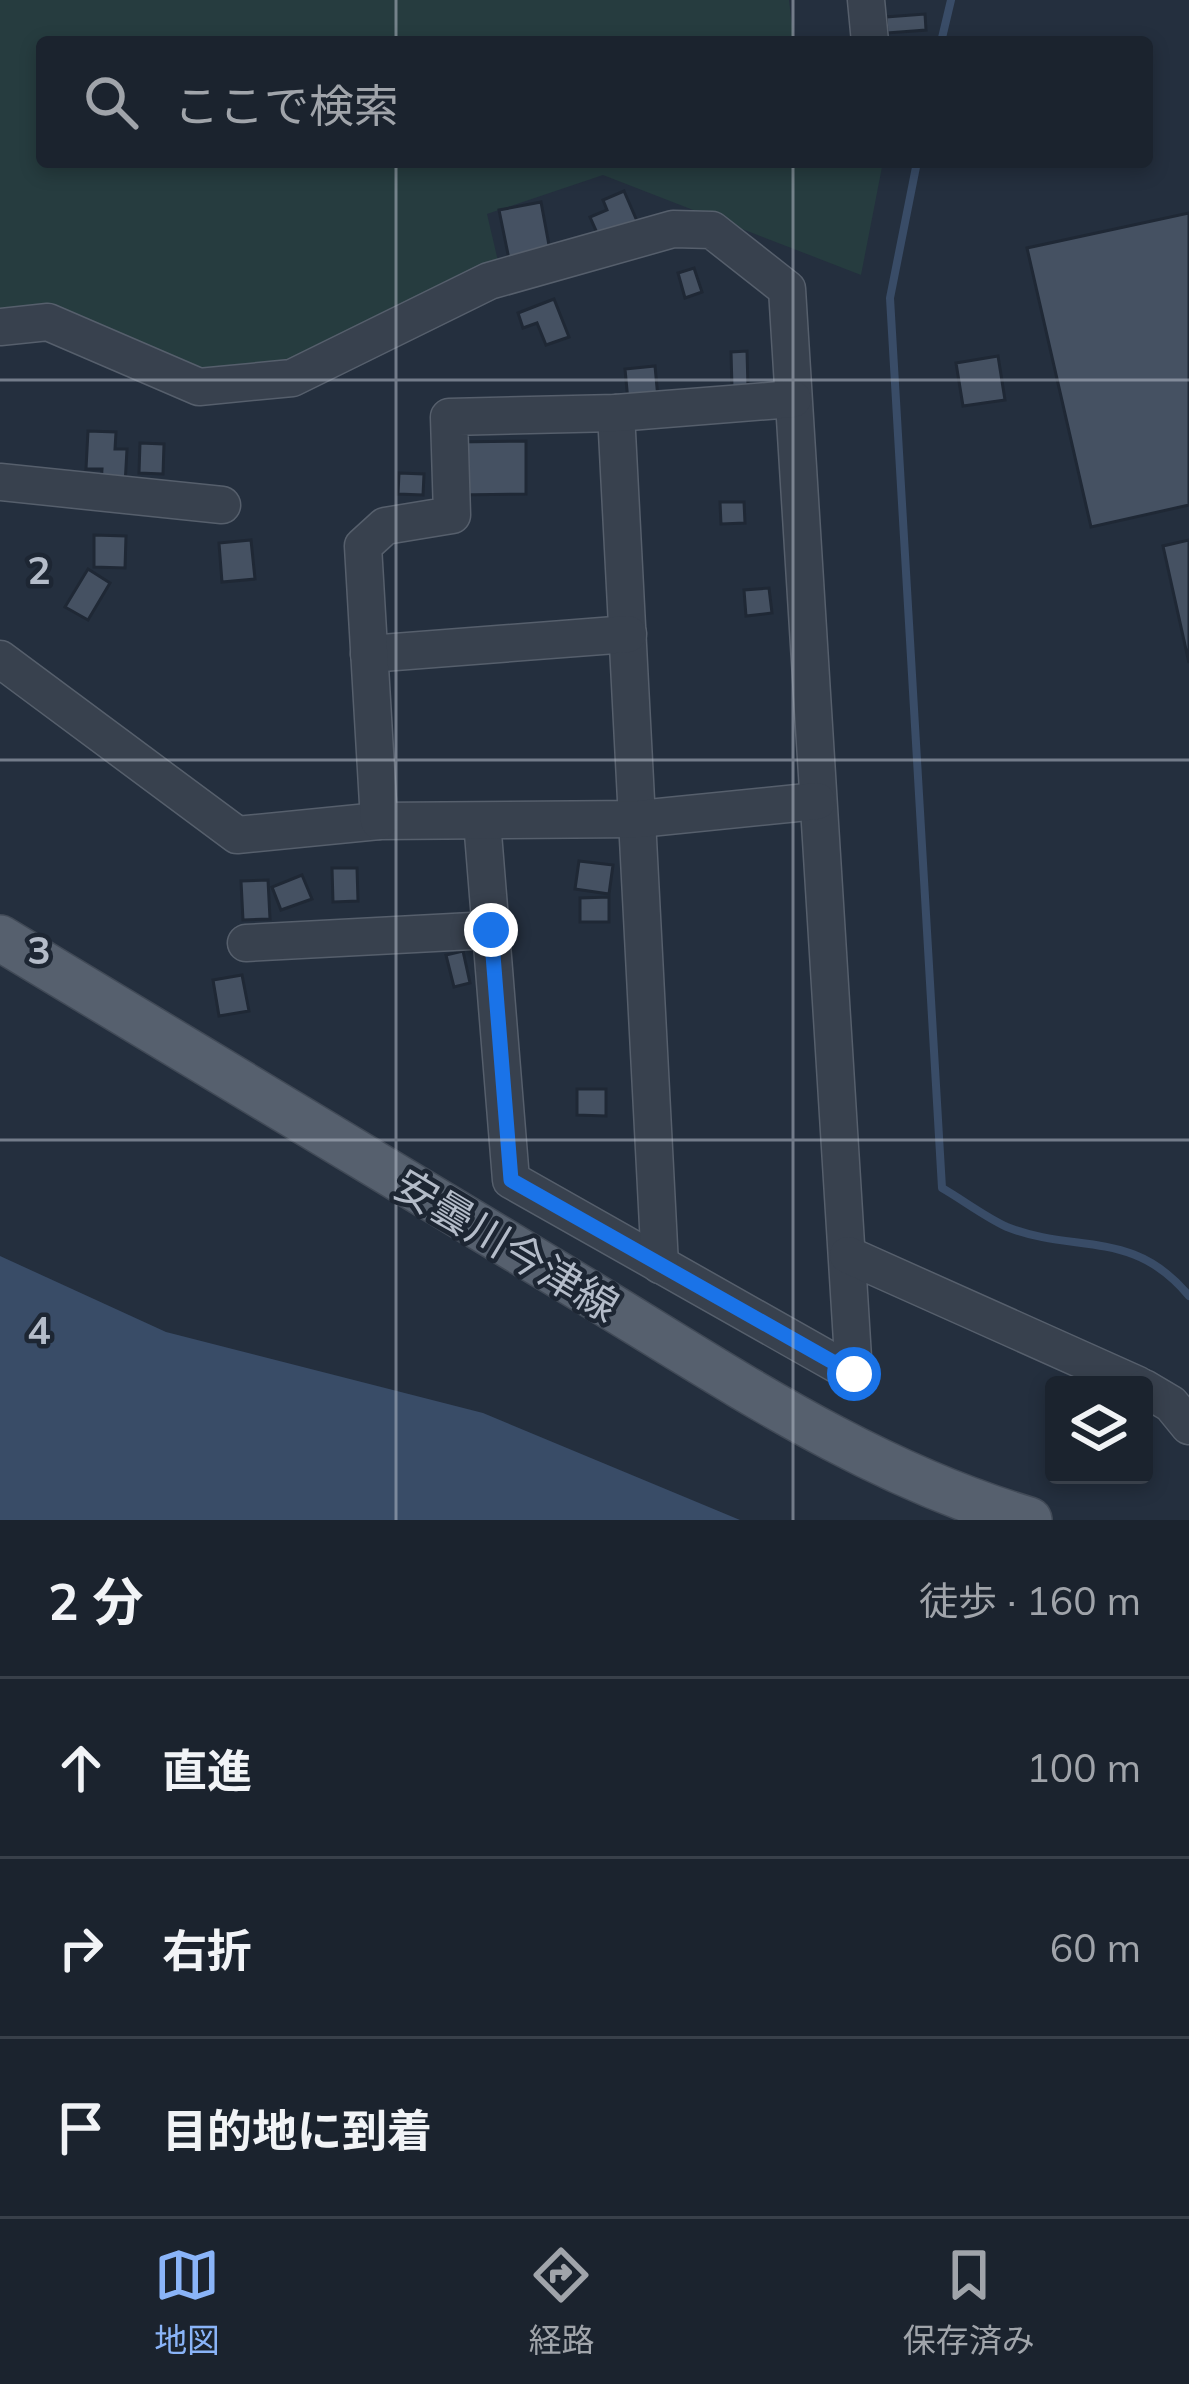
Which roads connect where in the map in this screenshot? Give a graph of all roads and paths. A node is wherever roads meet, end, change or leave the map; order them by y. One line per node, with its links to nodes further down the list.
1 (866, 0): 2 (street)
2 (869, 36)
3 (0, 327): 4 (street)
4 (794, 399): 5 (street); 11 (street)
5 (616, 413): 8 (street); 9 (street)
6 (0, 482): 7 (street)
7 (222, 505)
8 (628, 634): 9 (street); 12 (street)
9 (369, 654): 13 (street)
10 (0, 658): 13 (street)
11 (817, 801): 12 (street); 18 (street)
12 (639, 819): 14 (street); 19 (street)
13 (379, 821): 14 (street)
14 (482, 821): 15 (street)
15 (491, 930): 17 (street); 19 (street)
16 (0, 938): 23 (main road, 安曇川今津線)
17 (246, 943)
18 (848, 1255): 19 (street); 20 (street)
19 (660, 1265)
20 (1119, 1376)
21 (1153, 1393): 22 (street)
22 (1189, 1426)
23 (1028, 1520)

